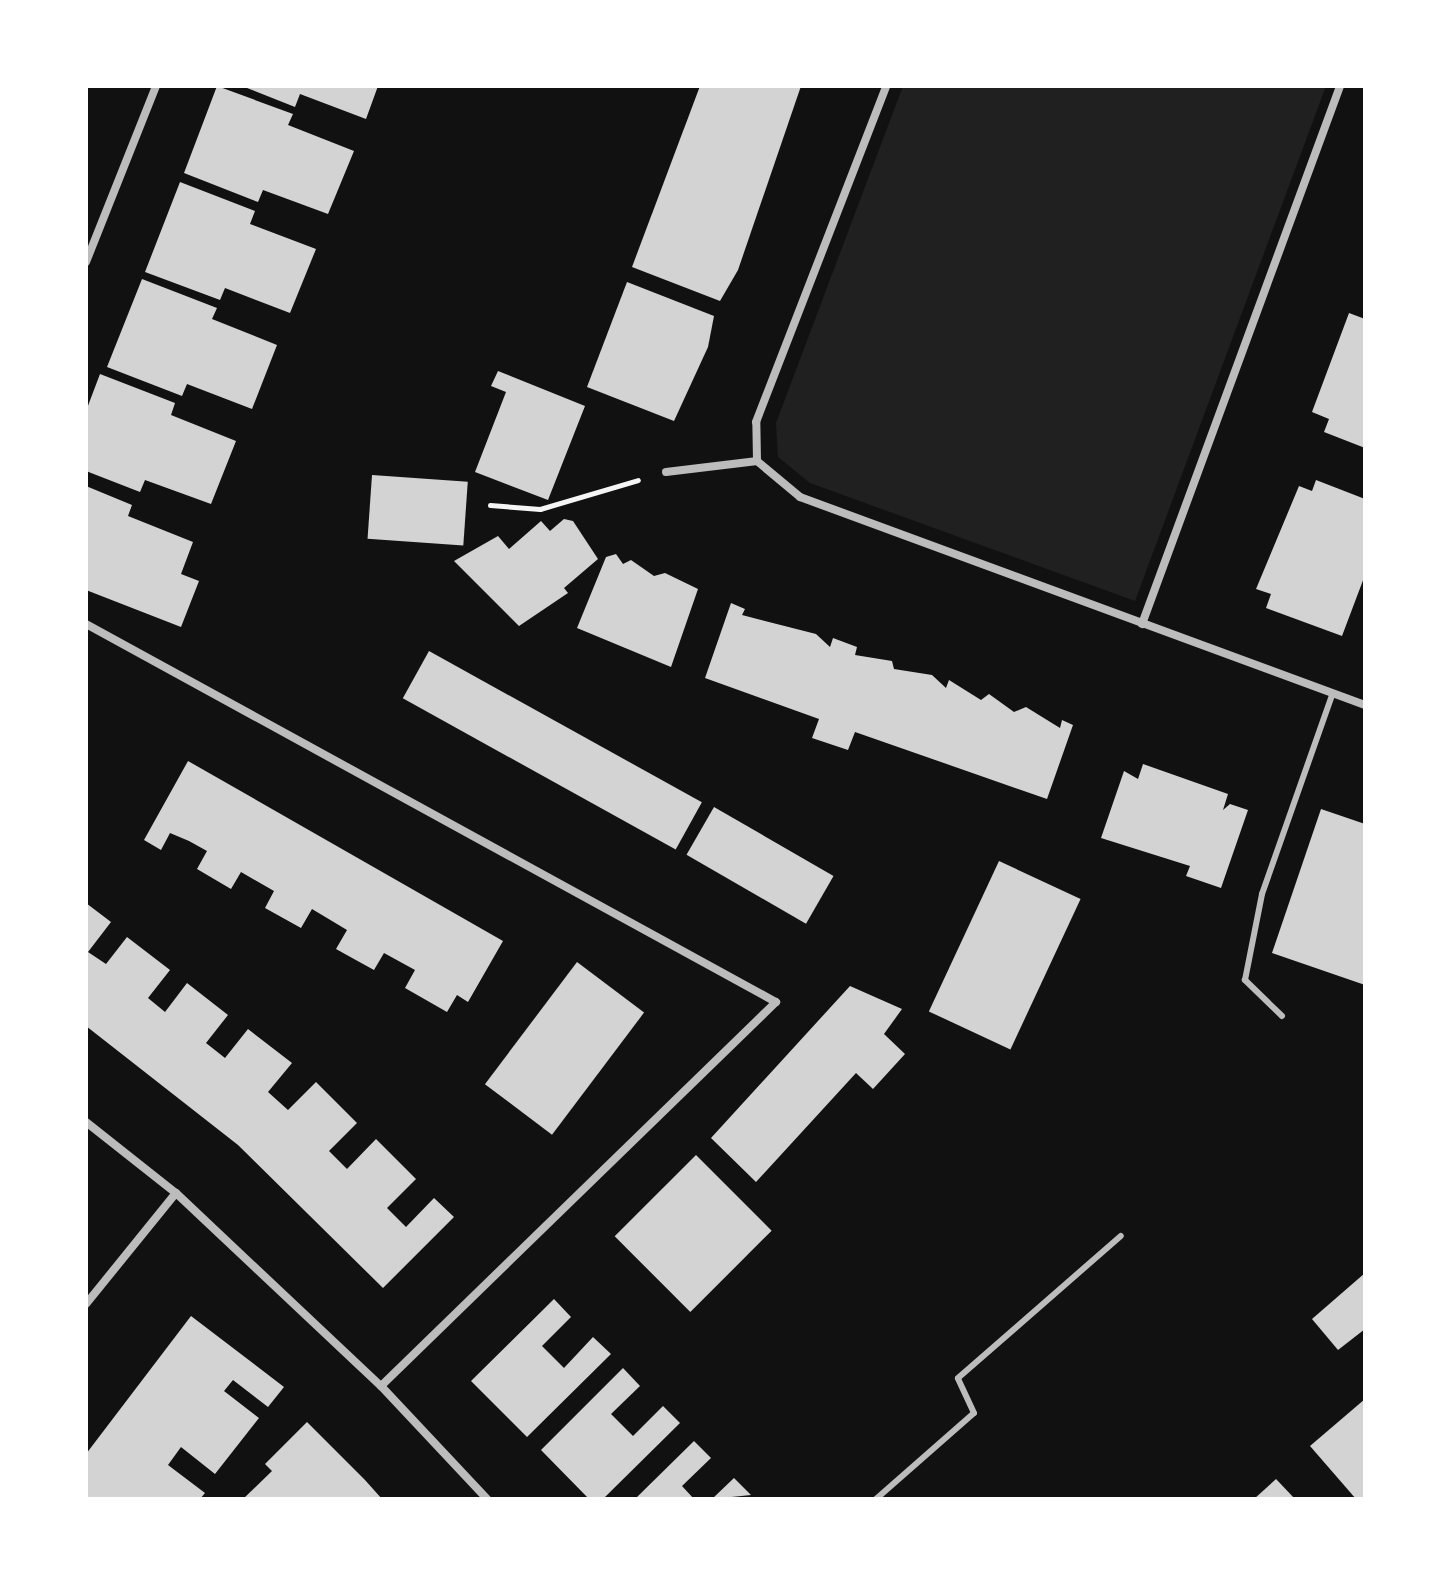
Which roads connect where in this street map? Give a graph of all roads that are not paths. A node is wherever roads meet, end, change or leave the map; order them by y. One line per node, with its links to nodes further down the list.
1 (156, 86): 4 (street)
2 (886, 86): 5 (street)
3 (1340, 86): 8 (street)
4 (86, 262)
5 (757, 461): 6 (street); 8 (street)
6 (666, 472)
7 (86, 624): 16 (street)
8 (1142, 624): 9 (street)
9 (1332, 695): 10 (street); 11 (lane)
10 (1365, 705)
11 (1282, 1016)
12 (86, 1122): 13 (street)
13 (176, 1193): 15 (street); 16 (street)
14 (1121, 1236): 18 (lane)
15 (86, 1304)
16 (381, 1386): 17 (street)
17 (487, 1499)
18 (876, 1499)

